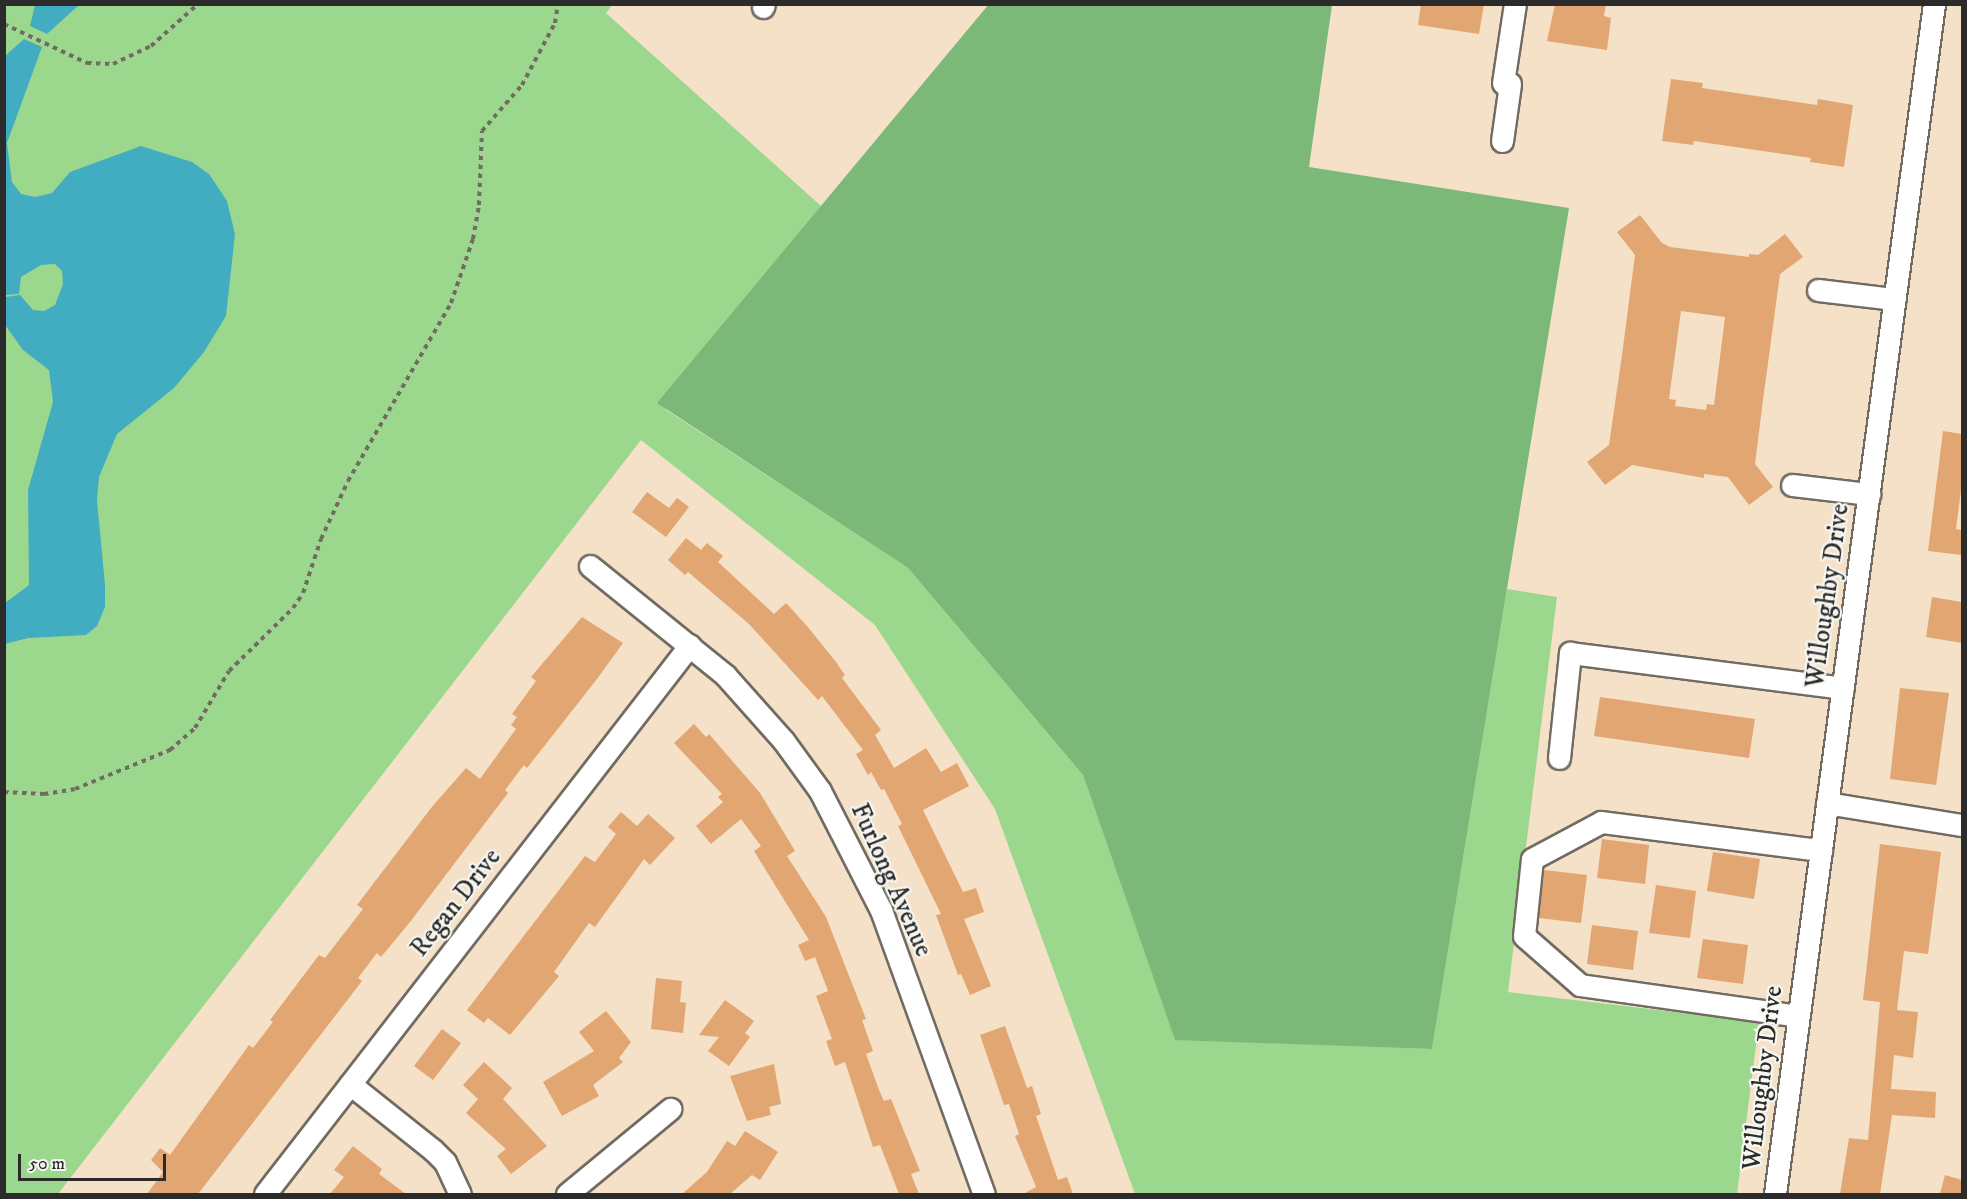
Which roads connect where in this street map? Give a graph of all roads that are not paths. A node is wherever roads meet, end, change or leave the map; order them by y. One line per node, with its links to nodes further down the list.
1 (1515, 4): 3 (street)
2 (1934, 4): 5 (street, Willoughby Drive)
3 (1502, 141)
4 (1818, 290): 5 (street)
5 (1894, 299): 7 (street, Willoughby Drive)
6 (1792, 485): 7 (street)
7 (1869, 494): 10 (street, Willoughby Drive)
8 (590, 566): 9 (street, Furlong Avenue)
9 (690, 645): 16 (street, Regan Drive); 21 (street, Furlong Avenue)
10 (1842, 688): 11 (street); 12 (street, Willoughby Drive)
11 (1559, 758)
12 (1827, 803): 13 (street); 14 (street, Willoughby Drive)
13 (1962, 825)
14 (1821, 850): 15 (street, Willoughby Drive); 15 (street)
15 (1798, 1016): 22 (street, Willoughby Drive)
16 (350, 1084): 18 (street, Regan Drive); 19 (street)
17 (670, 1109): 20 (street)
18 (265, 1194)
19 (460, 1194)
20 (567, 1194)
21 (984, 1194)
22 (1775, 1194)

